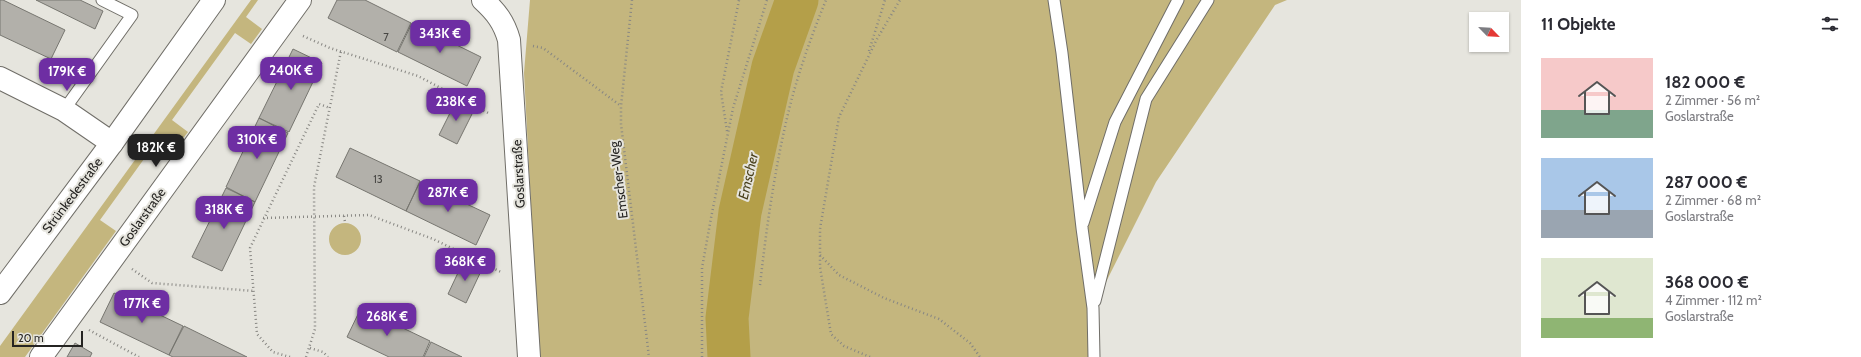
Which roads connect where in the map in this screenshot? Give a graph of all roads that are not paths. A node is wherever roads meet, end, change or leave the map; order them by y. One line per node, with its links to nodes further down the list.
1 (102, 0): 9 (lane)
2 (214, 0): 10 (street, Strünkedestraße)
3 (300, 0): 14 (street, Goslarstraße)
4 (483, 0): 15 (street, Goslarstraße)
5 (1054, 0): 11 (lane)
6 (1178, 0): 11 (lane)
7 (1208, 0): 13 (lane)
8 (0, 78): 9 (street)
9 (64, 110): 10 (street)
10 (112, 143): 12 (street, Strünkedestraße)
11 (1082, 228): 13 (lane)
12 (0, 293)
13 (1093, 308): 16 (lane)
14 (41, 357)
15 (529, 357)
16 (1094, 357)

